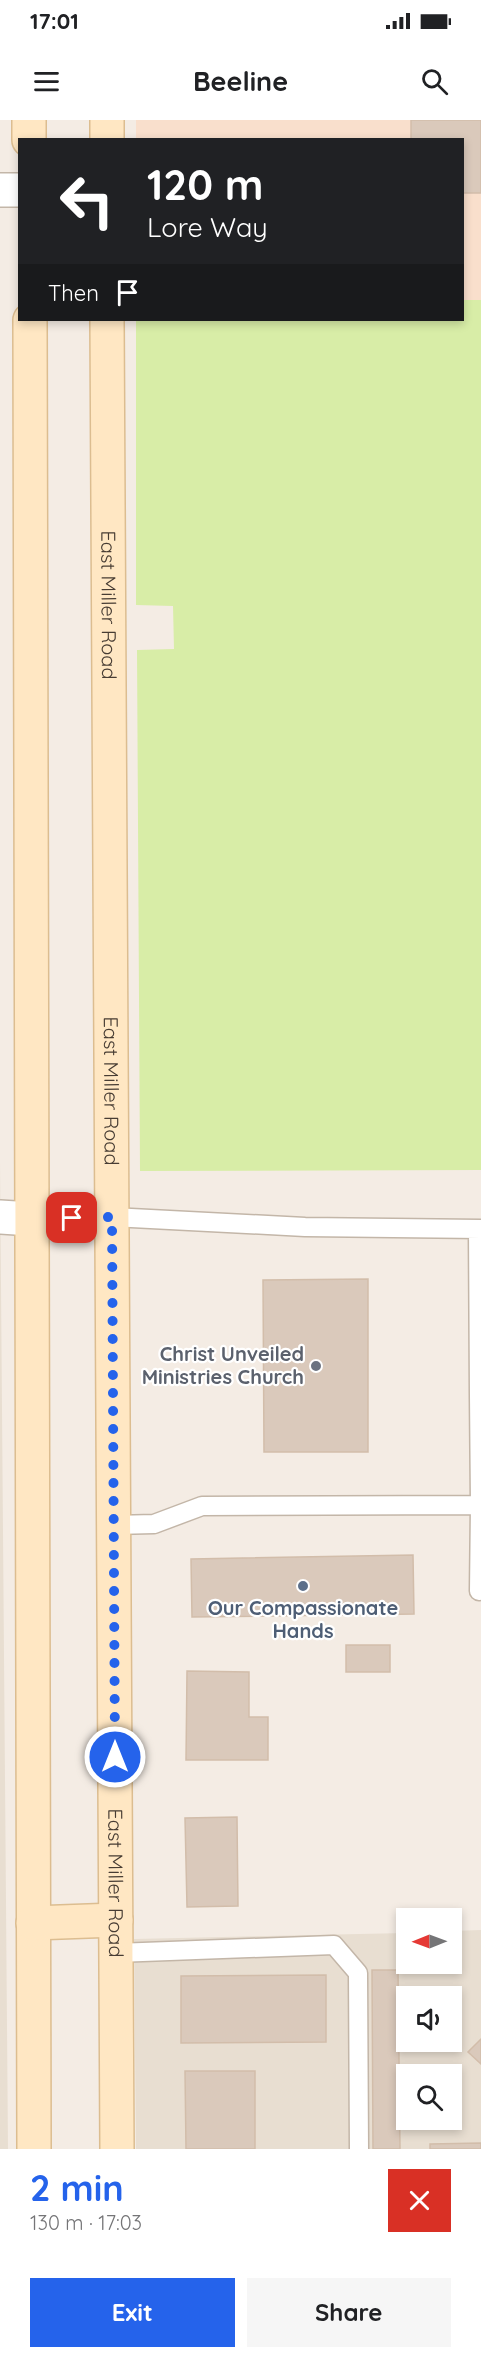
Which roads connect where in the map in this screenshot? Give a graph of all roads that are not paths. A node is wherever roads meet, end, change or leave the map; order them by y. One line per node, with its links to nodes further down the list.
1 (29, 120): 3 (main road)
2 (107, 120): 4 (main road)
3 (29, 138)
4 (107, 138)
5 (0, 190): 6 (street)
6 (18, 190)
7 (30, 321): 10 (main road)
8 (107, 321): 9 (main road, East Miller Road)
9 (112, 1217): 10 (street); 11 (lane); 14 (main road, East Miller Road)
10 (15, 1218): 17 (main road)
11 (479, 1229): 12 (lane)
12 (480, 1396): 13 (lane)
13 (480, 1505): 14 (lane); 15 (lane)
14 (114, 1525): 16 (main road, East Miller Road)
15 (479, 1591)
16 (116, 1920): 17 (main road); 18 (main road, East Miller Road)
17 (33, 1923): 19 (main road)
18 (116, 1953): 20 (main road, East Miller Road); 21 (lane)
19 (34, 2149)
20 (117, 2149)
21 (359, 2149)

